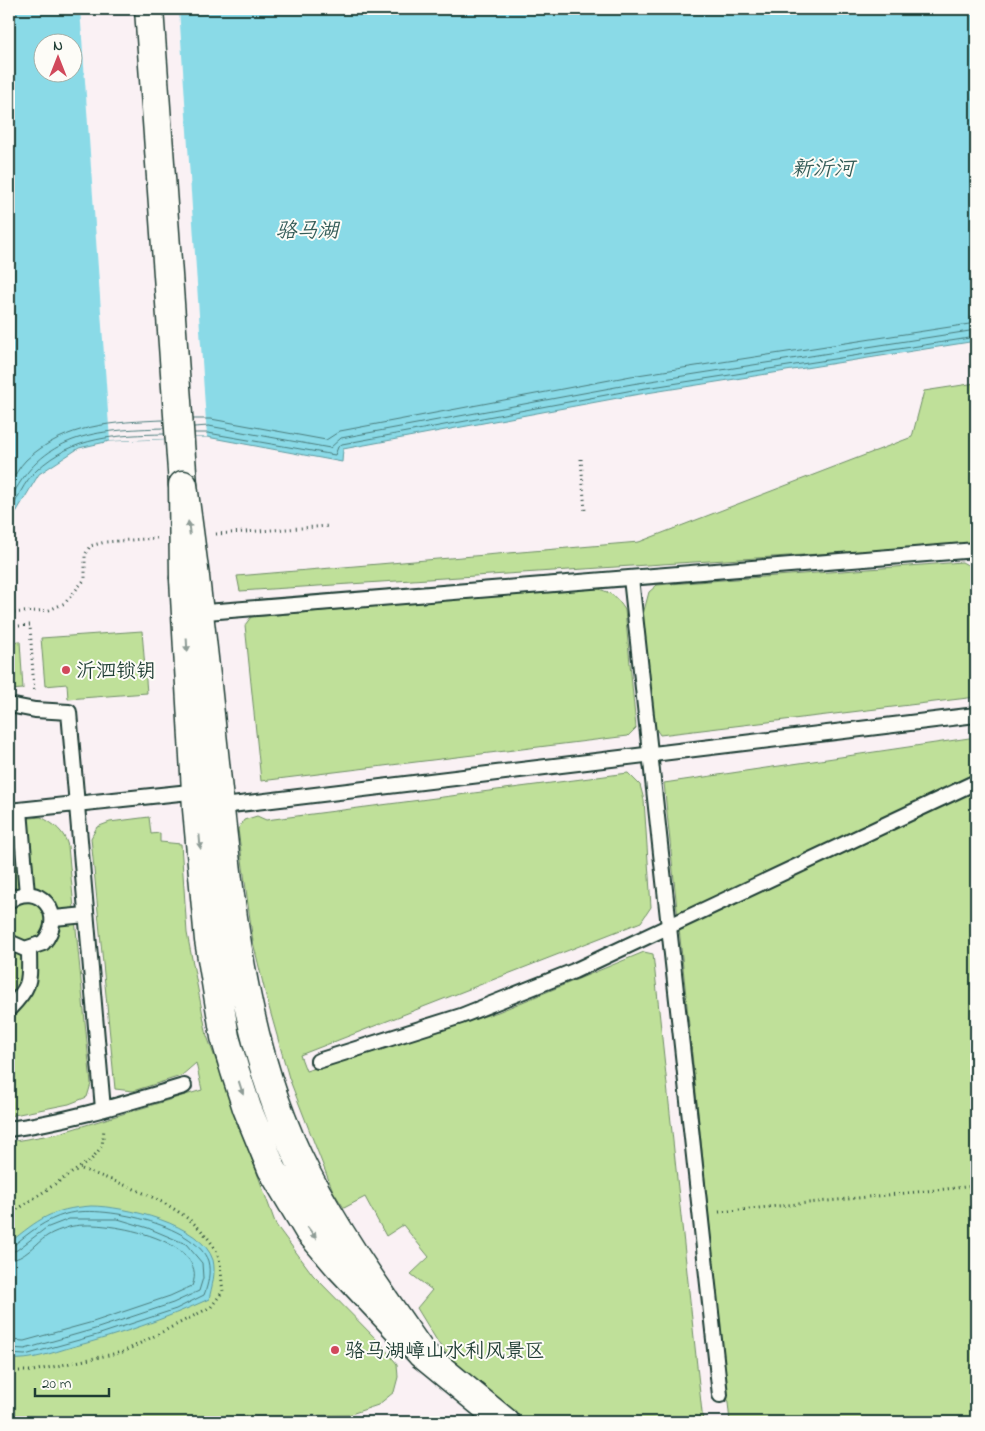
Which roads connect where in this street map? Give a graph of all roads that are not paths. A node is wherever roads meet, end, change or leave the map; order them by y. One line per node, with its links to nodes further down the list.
1 (148, 9): 4 (street, bridge)
2 (976, 550): 3 (lane)
3 (631, 578): 4 (lane); 7 (lane)
4 (192, 614): 9 (street)
5 (9, 705): 10 (lane)
6 (976, 715): 7 (lane)
7 (651, 755): 9 (lane); 16 (lane)
8 (976, 782): 16 (lane)
9 (208, 799): 10 (lane); 19 (street); 20 (street, one-way to 20)
10 (77, 803): 11 (lane); 14 (lane)
11 (14, 810): 12 (lane)
12 (27, 894): 13 (lane); 15 (lane)
13 (9, 901)
14 (86, 915): 15 (lane); 26 (lane)
15 (54, 918): 18 (lane)
16 (668, 926): 24 (lane); 29 (lane)
17 (9, 942): 18 (lane)
18 (29, 948): 21 (lane)
19 (246, 994): 20 (street); 22 (street)
20 (218, 999): 23 (street)
21 (9, 1009)
22 (260, 1050): 23 (street); 28 (street)
23 (232, 1058): 28 (street, one-way to 28)
24 (318, 1061)
25 (184, 1086): 26 (lane)
26 (104, 1109): 27 (lane)
27 (9, 1128)
28 (422, 1354): 30 (street); 31 (street)
29 (720, 1395)
30 (480, 1422)
31 (505, 1422)

